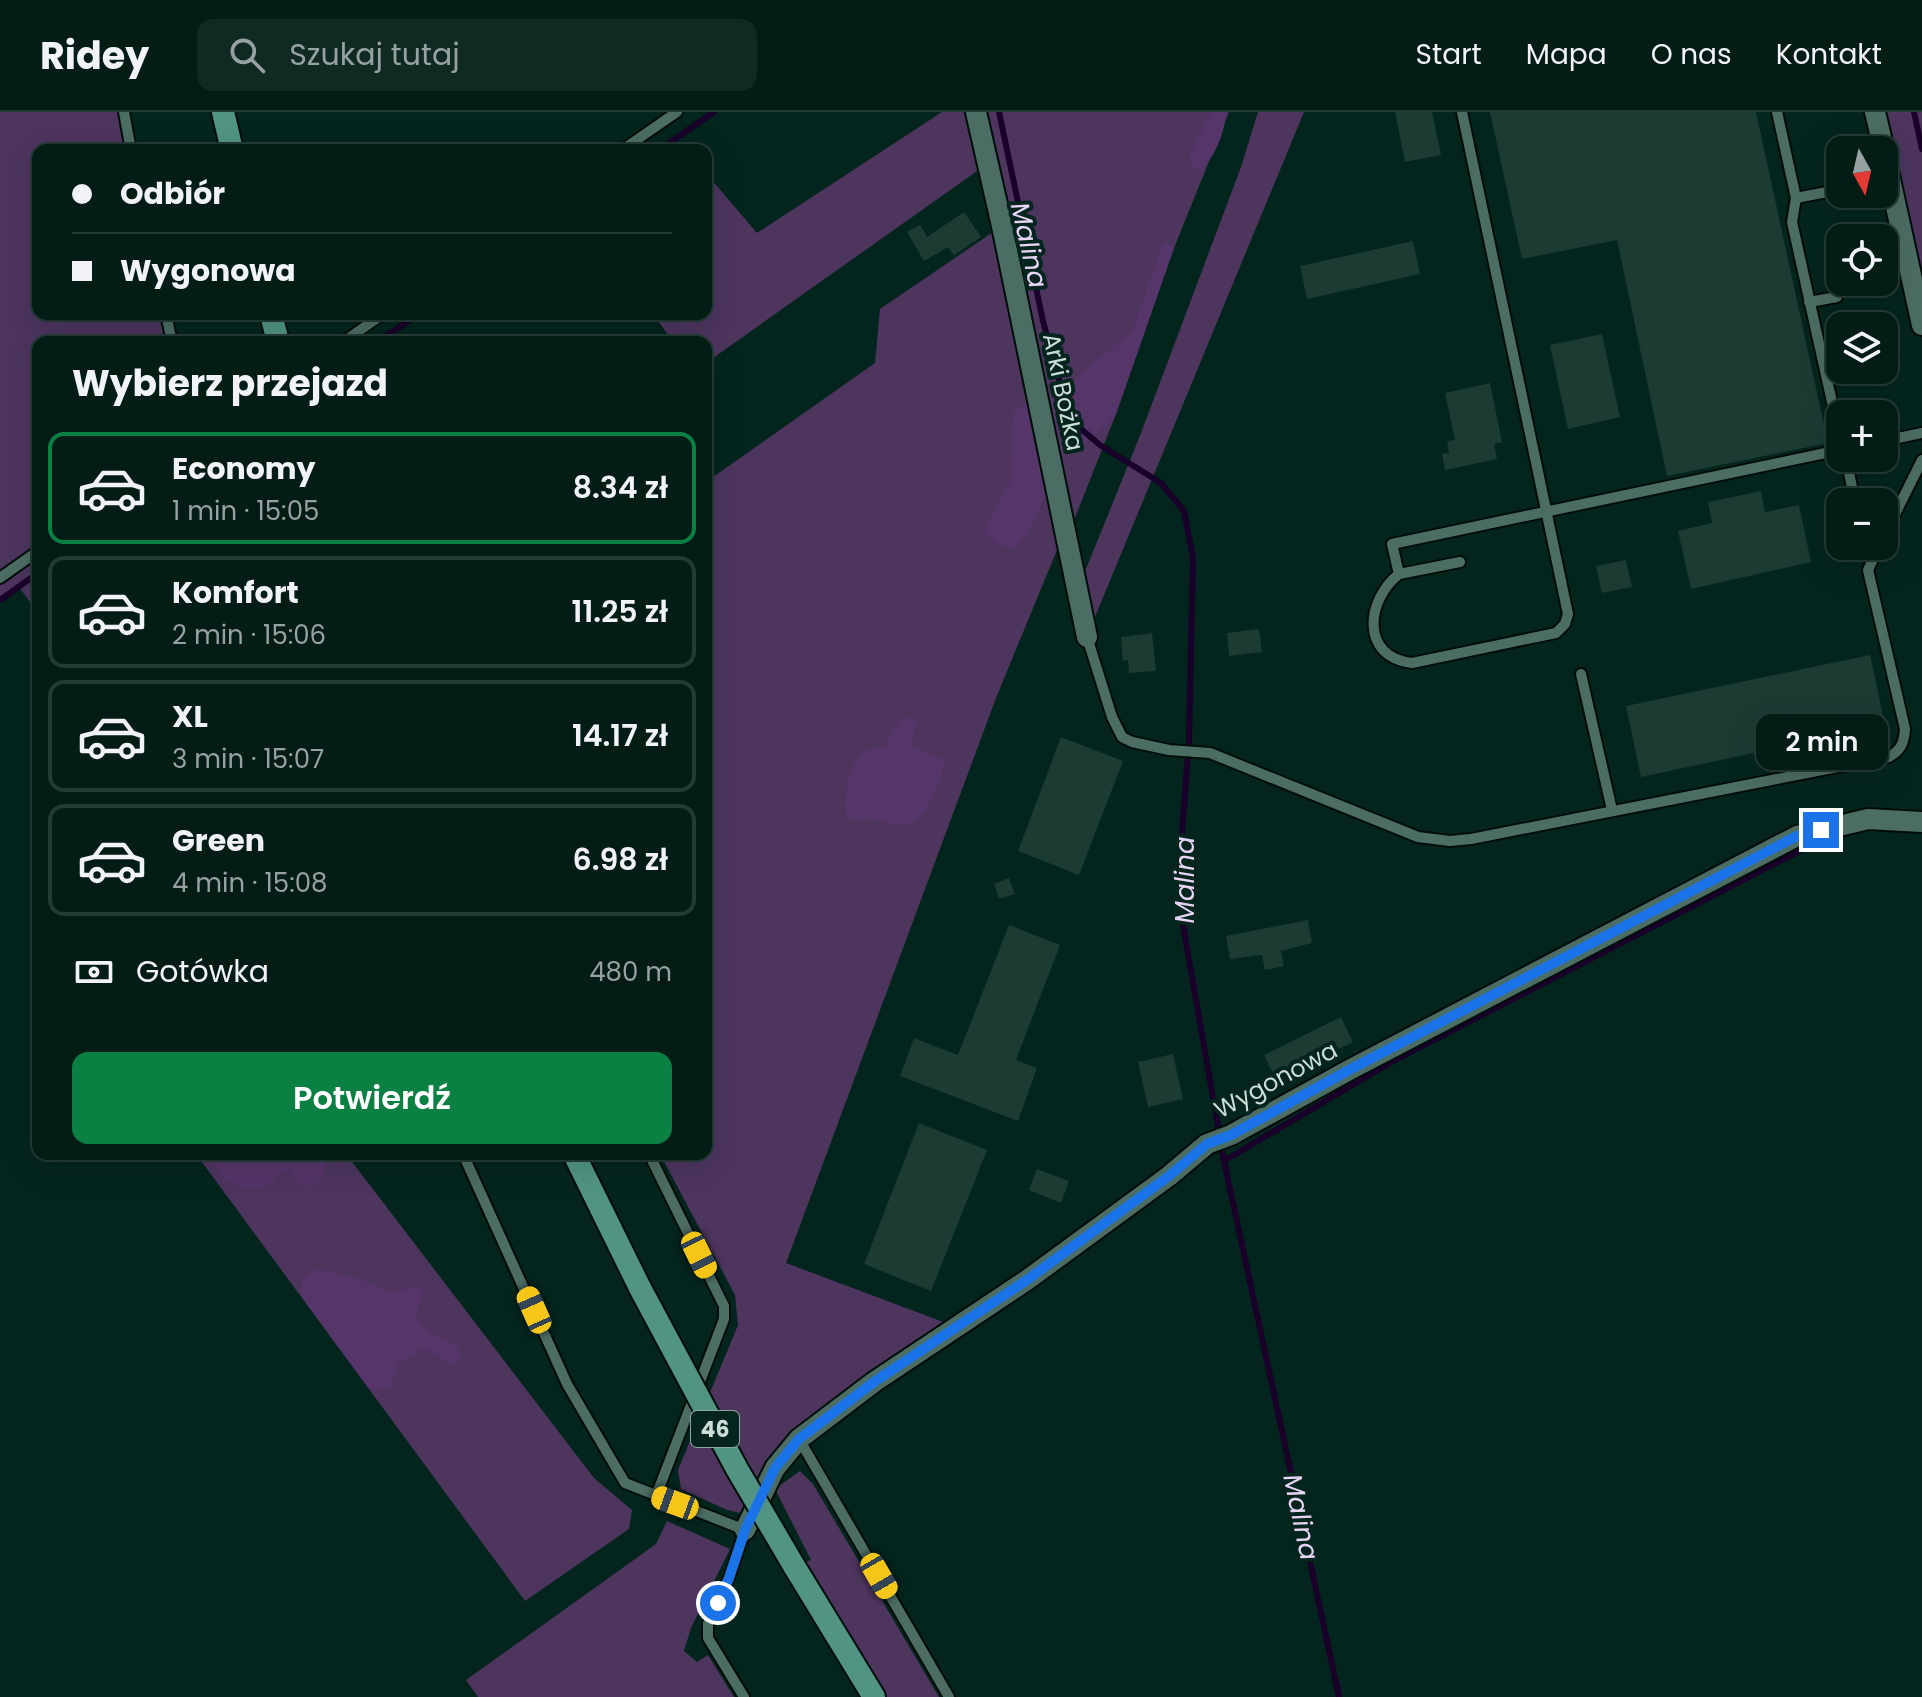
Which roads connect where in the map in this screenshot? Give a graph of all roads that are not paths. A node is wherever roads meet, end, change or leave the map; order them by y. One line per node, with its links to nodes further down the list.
1 (124, 112): 9 (lane)
2 (223, 112): 10 (main road)
3 (677, 112): 11 (lane)
4 (976, 112): 32 (street, Arki Bożka)
5 (1462, 112): 26 (lane)
6 (1777, 112): 13 (lane)
7 (1875, 112): 8 (street)
8 (1881, 136)
9 (130, 144)
10 (231, 144)
11 (631, 144)
12 (1826, 192): 13 (lane)
13 (1796, 198): 16 (lane)
14 (1896, 208): 18 (street)
15 (1837, 297): 16 (lane)
16 (1809, 302): 20 (lane)
17 (374, 320): 19 (lane)
18 (1922, 325)
19 (352, 336)
20 (1831, 400)
21 (1922, 433): 22 (lane)
22 (1898, 438)
23 (1826, 453): 26 (lane)
24 (1922, 460): 25 (lane)
25 (1898, 508)
26 (1547, 512): 30 (lane); 30 (lane)
27 (32, 555): 31 (lane)
28 (1873, 560): 34 (lane)
29 (1460, 562): 30 (lane)
30 (1399, 574)
31 (0, 578)
32 (1087, 637): 34 (lane)
33 (1581, 674): 34 (lane)
34 (1612, 810)
35 (1922, 822): 39 (street, Wygonowa)
36 (466, 1160): 40 (lane)
37 (577, 1160): 43 (main road, 46, bridge)
38 (652, 1160): 40 (lane)
39 (799, 1439): 41 (street, Wygonowa); 44 (lane)
40 (656, 1496): 41 (lane)
41 (745, 1530): 42 (lane)
42 (744, 1697)
43 (874, 1697)
44 (949, 1697)

